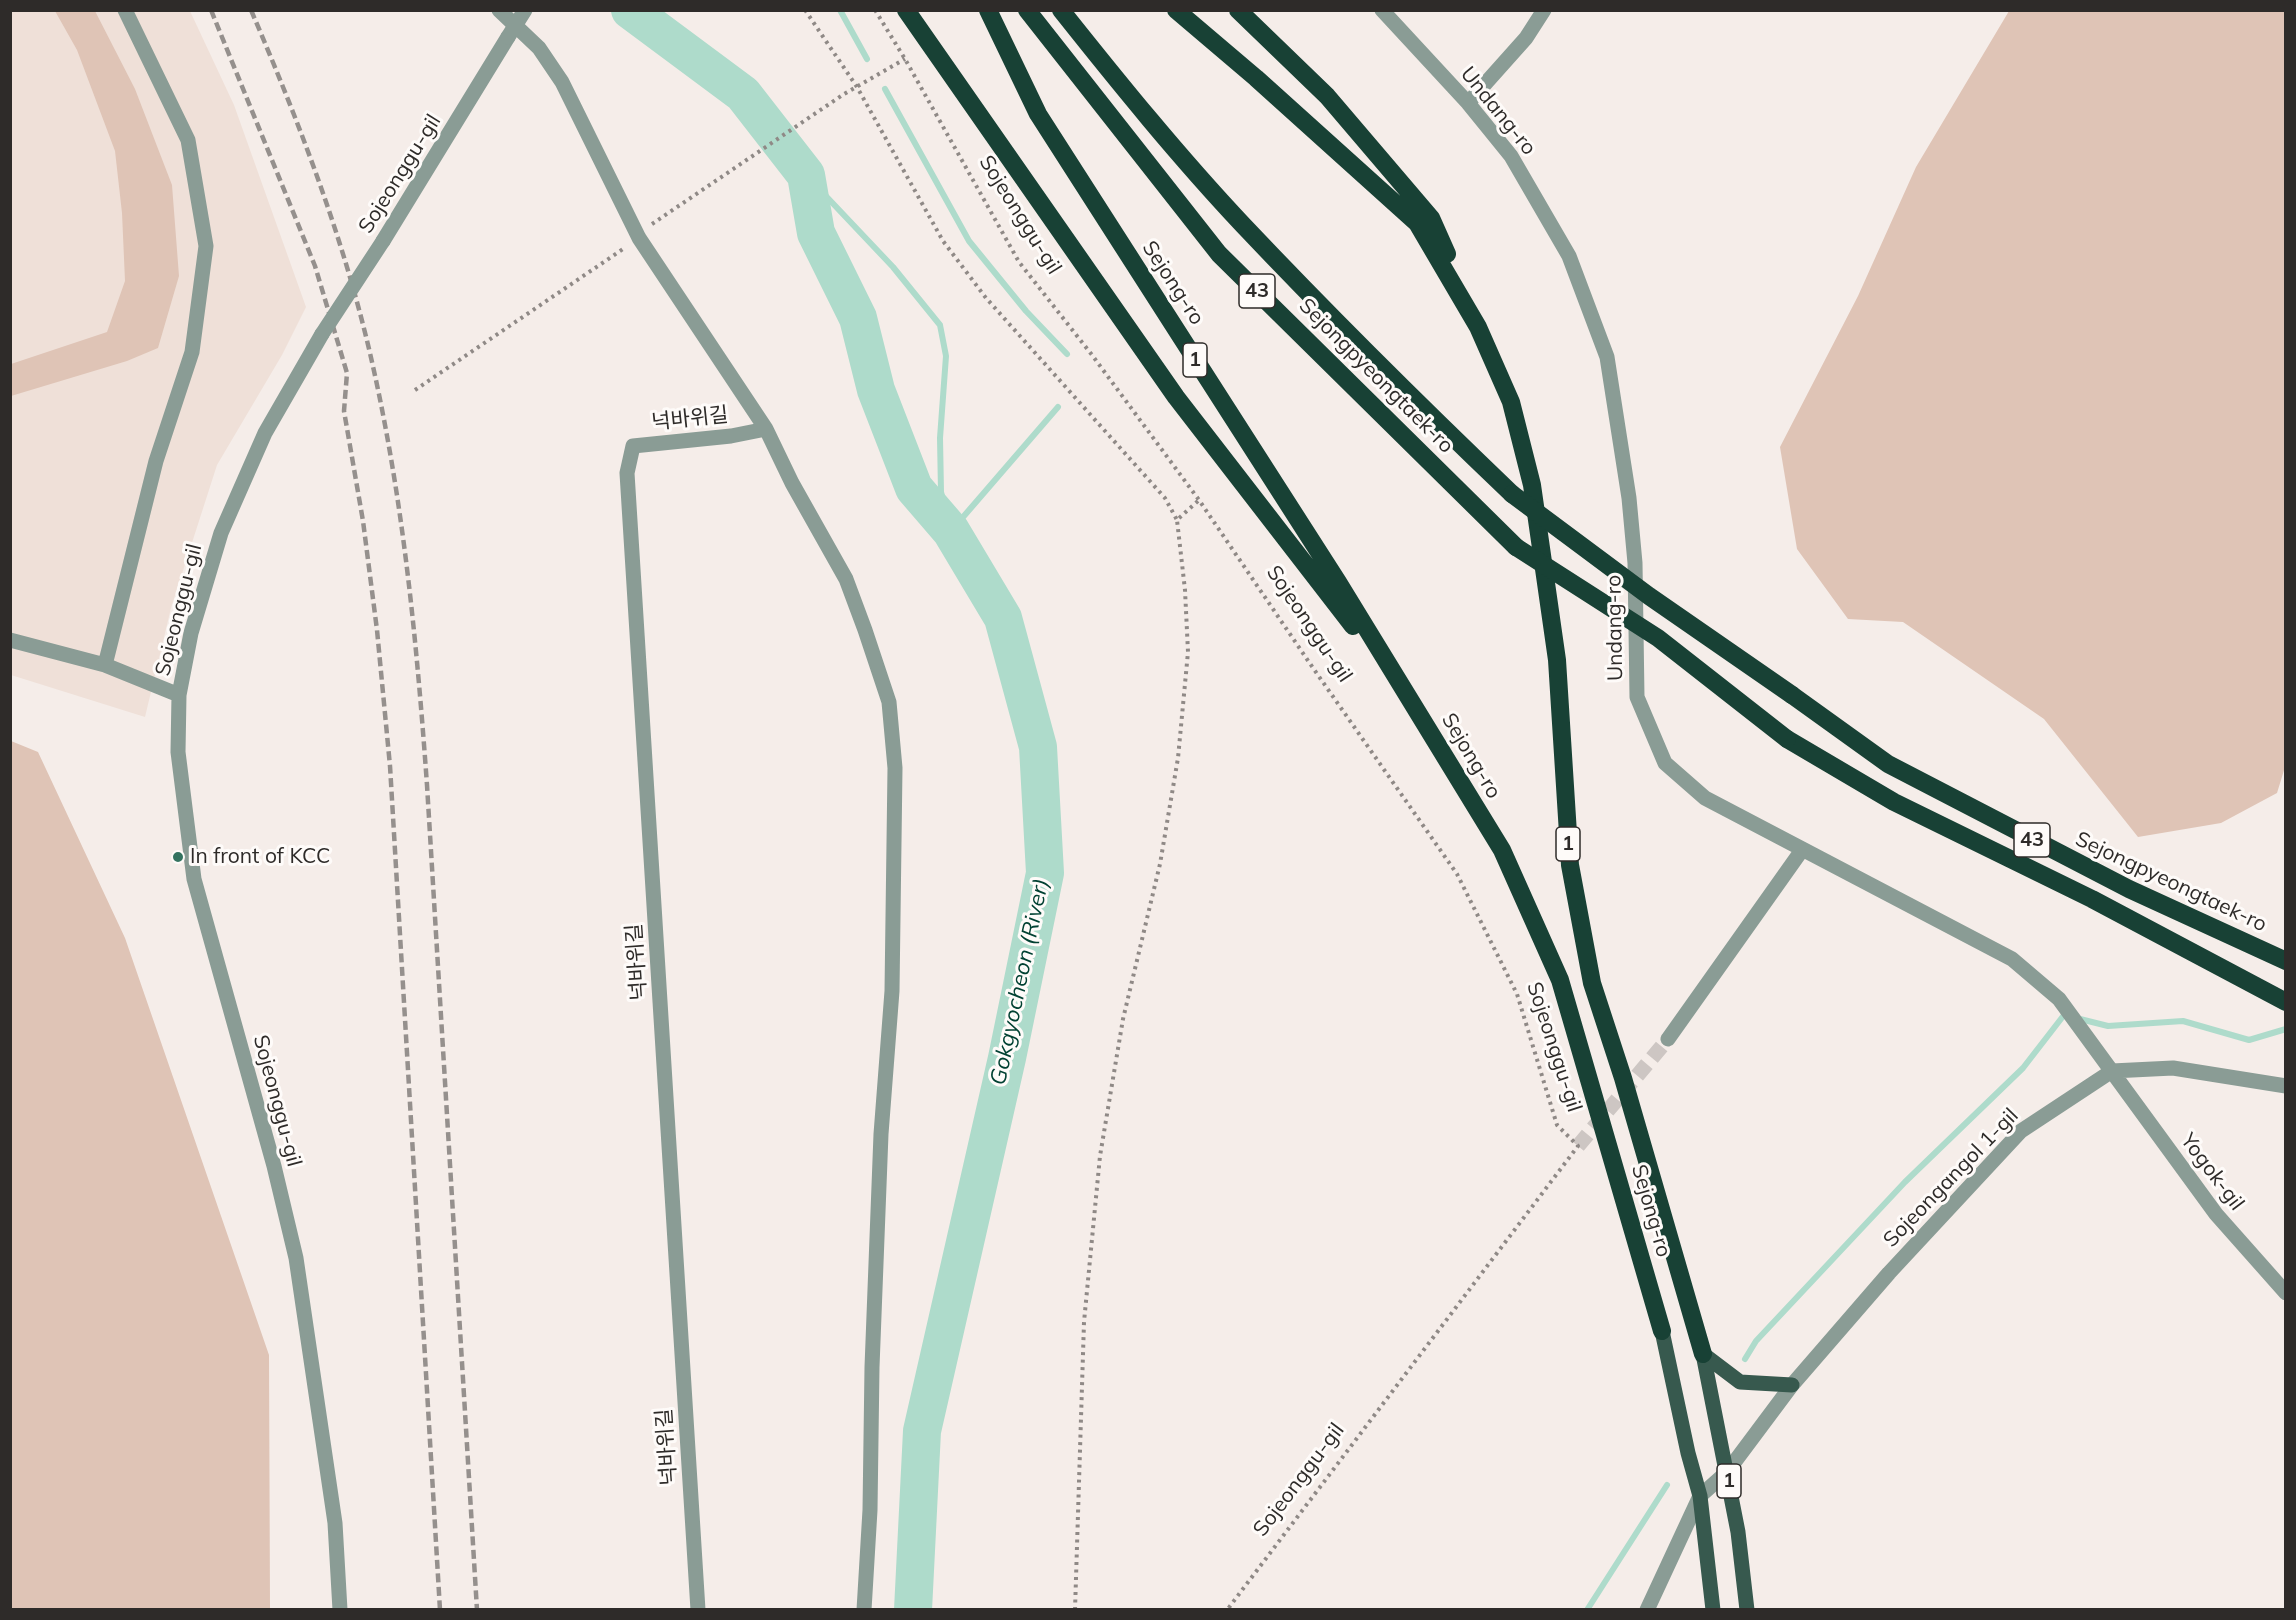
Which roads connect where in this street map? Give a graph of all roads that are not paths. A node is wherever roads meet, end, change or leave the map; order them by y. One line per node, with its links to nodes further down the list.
1 (125, 10): 16 (street)
2 (499, 10): 14 (street, 넉바위길)
3 (525, 10): 17 (street, Sojeonggu-gil, bridge)
4 (906, 10): 18 (highway)
5 (988, 10): 18 (highway, Sejong-ro / 1)
6 (1027, 10): 21 (highway, Sejongpyeongtaek-ro / 43, bridge)
7 (1061, 10): 20 (highway, Sejongpyeongtaek-ro / 43, bridge)
8 (1176, 10): 13 (highway, Sejong-ro / 1)
9 (1238, 10): 13 (highway)
10 (1382, 10): 12 (street, Undang-ro)
11 (1544, 10): 12 (street)
12 (1468, 103): 19 (street, Undang-ro)
13 (1478, 327): 27 (highway, Sejong-ro / 1)
14 (766, 429): 32 (street, 넉바위길); 33 (street, 넉바위길)
15 (10, 639): 16 (street)
16 (105, 665): 17 (street)
17 (179, 694): 31 (street, Sojeonggu-gil)
18 (1413, 703): 26 (highway, Sejong-ro / 1)
19 (1802, 850): 22 (street); 23 (street, Undang-ro)
20 (2286, 961)
21 (2279, 999)
22 (1668, 1039)
23 (2112, 1071): 24 (street); 25 (street, Yogok-gil); 28 (street, Sojeongangol 1-gil)
24 (2286, 1086)
25 (2286, 1293)
26 (1662, 1331): 30 (main road, Sejong-ro / 1)
27 (1703, 1354): 28 (main road); 29 (main road, Sejong-ro / 1)
28 (1792, 1385): 29 (street, Sojeongangol 1-gil)
29 (1727, 1472): 30 (street, Sojeongangol 1-gil); 36 (main road, Sejong-ro / 1)
30 (1700, 1496): 34 (street); 35 (main road, Sejong-ro / 1)
31 (340, 1610)
32 (698, 1610)
33 (864, 1610)
34 (1647, 1610)
35 (1713, 1610)
36 (1747, 1610)

